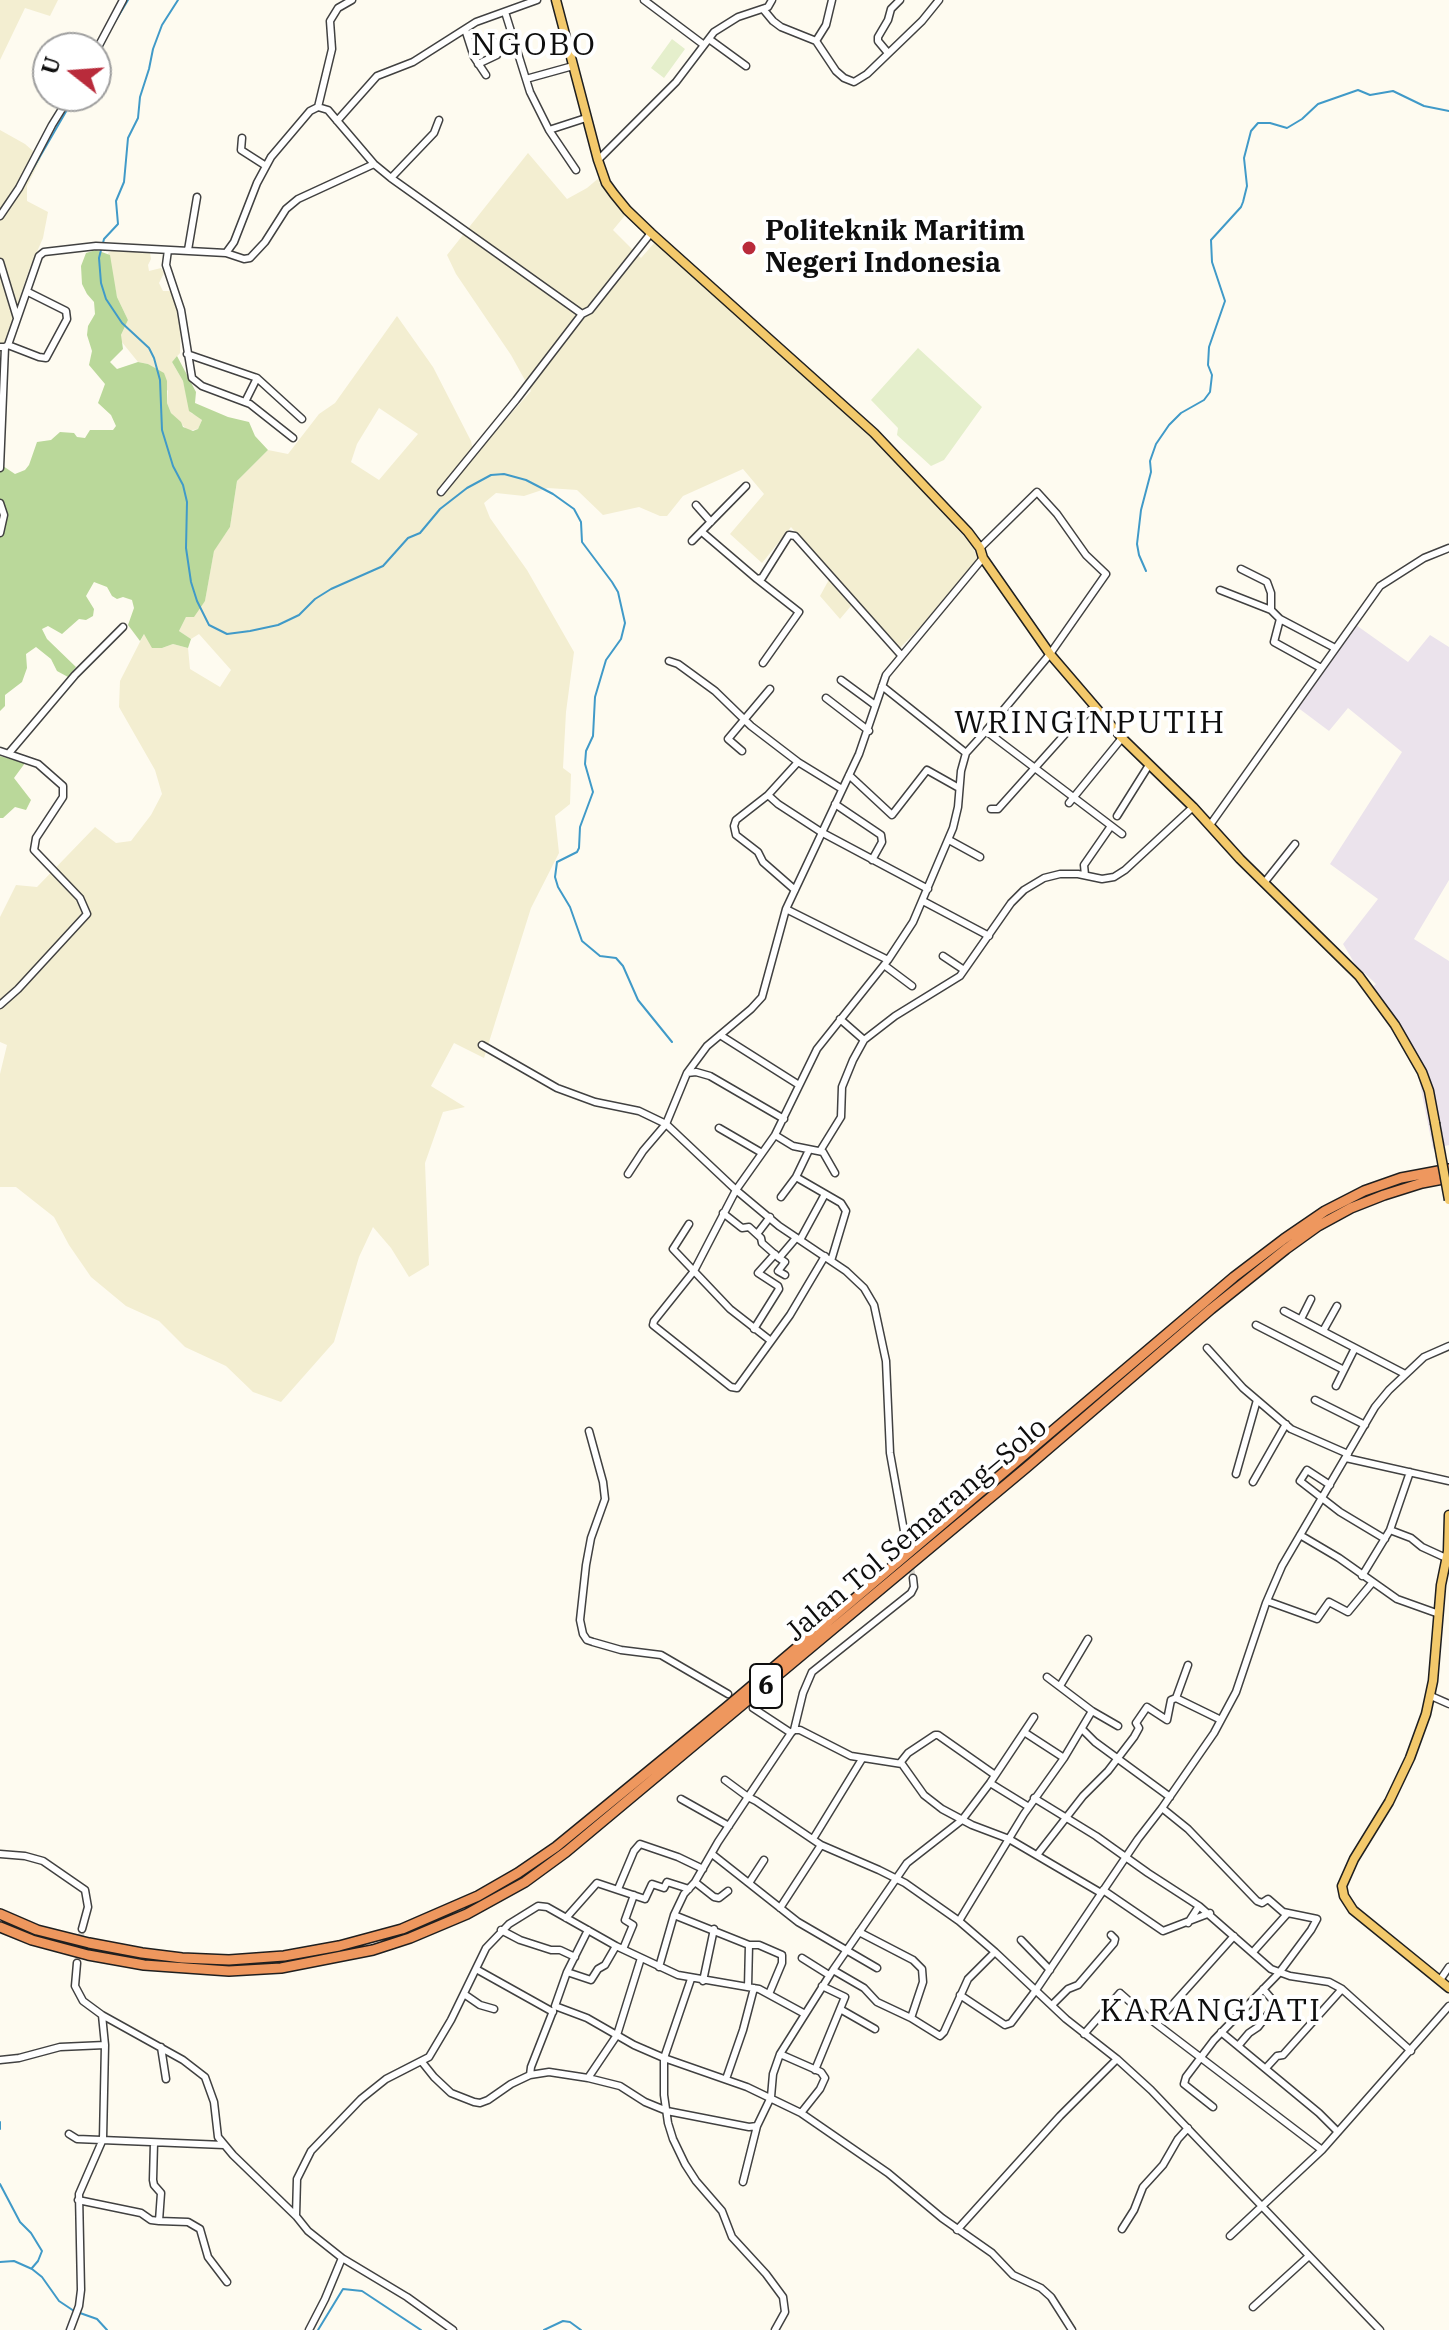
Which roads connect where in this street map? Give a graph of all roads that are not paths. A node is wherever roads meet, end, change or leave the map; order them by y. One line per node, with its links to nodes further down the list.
1 (123, 0): 13 (street)
2 (352, 0): 23 (street)
3 (537, 0): 11 (street)
4 (556, 0): 19 (main road)
5 (644, 0): 15 (street)
6 (772, 0): 10 (street)
7 (832, 0): 14 (street)
8 (900, 0): 17 (street)
9 (939, 0): 17 (street)
10 (763, 9): 14 (street); 15 (street)
11 (505, 12): 12 (street); 22 (street)
12 (465, 29): 18 (street); 27 (street)
13 (106, 32)
14 (816, 41): 17 (street)
15 (706, 42): 20 (street); 30 (street)
16 (496, 43): 18 (street)
17 (888, 53)
18 (478, 64): 21 (street)
19 (573, 66): 22 (street); 25 (main road)
20 (746, 66)
21 (486, 75)
22 (526, 79): 28 (street)
23 (318, 107): 27 (street); 32 (street)
24 (60, 112): 36 (street)
25 (586, 118): 28 (street); 30 (main road)
26 (439, 120): 34 (street)
27 (337, 121): 31 (street)
28 (549, 130): 33 (street)
29 (242, 138): 32 (street)
30 (598, 160): 37 (main road)
31 (374, 164): 34 (street); 40 (street)
32 (266, 166): 40 (street)
33 (576, 170)
34 (391, 178): 43 (street)
35 (197, 197): 39 (street)
36 (0, 216)
37 (651, 233): 43 (street); 60 (main road)
38 (168, 250): 39 (street); 42 (street); 46 (street)
39 (188, 250): 40 (street)
40 (226, 253)
41 (0, 262): 44 (street)
42 (28, 292): 44 (street); 45 (street)
43 (582, 314): 53 (street)
44 (17, 318): 45 (street)
45 (5, 346): 51 (street)
46 (187, 354): 47 (street); 48 (street)
47 (257, 378): 48 (street); 49 (street)
48 (245, 402): 50 (street)
49 (302, 419)
50 (293, 438)
51 (0, 468)
52 (746, 486): 56 (street)
53 (441, 492)
54 (0, 503): 58 (street)
55 (696, 505): 56 (street)
56 (711, 522): 57 (street)
57 (702, 532): 59 (street); 64 (street)
58 (0, 533)
59 (692, 541)
60 (980, 548): 62 (main road); 70 (street)
61 (1449, 548): 69 (street)
62 (983, 558): 70 (main road); 71 (street)
63 (1241, 569): 66 (street)
64 (757, 579): 71 (street); 73 (street)
65 (1220, 590): 66 (street)
66 (1271, 610): 67 (street)
67 (1280, 619): 69 (street); 74 (street)
68 (123, 627): 87 (street)
69 (1335, 648): 74 (street)
70 (1050, 654): 80 (main road); 83 (street)
71 (901, 655): 76 (street)
72 (669, 661): 81 (street)
73 (763, 663)
74 (1321, 668): 101 (street)
75 (841, 680): 79 (street)
76 (882, 686): 79 (street); 88 (street)
77 (770, 689): 81 (street)
78 (826, 698): 82 (street)
79 (875, 705): 82 (street)
80 (1095, 706): 84 (main road); 91 (street)
81 (744, 720): 86 (street); 89 (street)
82 (869, 731): 92 (street)
83 (986, 731): 88 (street); 91 (street)
84 (1122, 738): 90 (main road); 96 (street)
85 (0, 751): 87 (street)
86 (742, 751)
87 (9, 753): 120 (street)
88 (966, 753): 93 (street)
89 (798, 762): 94 (street); 95 (street)
90 (1149, 765): 98 (main road); 100 (street)
91 (1034, 769): 96 (street); 99 (street)
92 (849, 775): 93 (street); 94 (street)
93 (959, 788): 105 (street)
94 (842, 789): 97 (street)
95 (768, 795): 103 (street); 112 (street)
96 (1071, 800): 102 (street)
97 (835, 804): 103 (street); 108 (street)
98 (1193, 807): 101 (main road); 109 (street)
99 (991, 809)
100 (1117, 816)
101 (1210, 825): 110 (main road)
102 (1111, 826): 104 (street); 109 (street)
103 (821, 832): 108 (street); 112 (street)
104 (1122, 834)
105 (949, 840): 107 (street); 111 (street)
106 (1295, 844): 110 (street)
107 (980, 857)
108 (872, 860): 111 (street)
109 (1085, 875): 115 (street)
110 (1264, 883): 142 (main road, bridge)
111 (928, 889): 113 (street)
112 (795, 890): 114 (street)
113 (923, 901): 115 (street); 117 (street)
114 (786, 909): 117 (street); 122 (street)
115 (989, 936): 118 (street)
116 (943, 956): 118 (street)
117 (886, 963): 119 (street); 121 (street)
118 (964, 970): 123 (street)
119 (912, 986)
120 (0, 1005)
121 (840, 1019): 123 (street); 126 (street)
122 (720, 1035): 125 (street); 126 (street)
123 (864, 1040): 132 (street)
124 (482, 1045): 128 (street)
125 (687, 1073): 127 (street); 128 (street)
126 (799, 1085): 127 (street)
127 (784, 1119): 130 (street)
128 (666, 1124): 136 (street); 139 (street)
129 (719, 1128): 133 (street)
130 (775, 1135): 131 (street); 133 (street)
131 (809, 1150): 132 (street); 137 (street)
132 (820, 1151): 135 (street)
133 (762, 1153): 139 (street)
134 (1449, 1169): 241 (highway, Jalan Tol Semarang–Solo / 6)
135 (835, 1173)
136 (628, 1174)
137 (796, 1177): 140 (street); 141 (street)
138 (1449, 1178): 247 (highway, Jalan Tol Semarang–Solo / 6)
139 (736, 1190): 143 (street); 144 (street)
140 (825, 1194): 147 (street); 149 (street)
141 (781, 1197)
142 (1449, 1200)
143 (723, 1213): 146 (street); 150 (street)
144 (770, 1217): 146 (street); 147 (street)
145 (689, 1224): 150 (street)
146 (757, 1234): 148 (street)
147 (798, 1239): 148 (street); 149 (street)
148 (777, 1256): 151 (street); 157 (street)
149 (828, 1258): 159 (street); 182 (street)
150 (694, 1271): 157 (street); 159 (street)
151 (785, 1275)
152 (1311, 1299): 155 (street)
153 (1337, 1306): 158 (street)
154 (1284, 1311): 155 (street)
155 (1301, 1319): 158 (street)
156 (1256, 1325): 163 (street)
157 (754, 1329): 159 (street)
158 (1323, 1331): 162 (street)
159 (771, 1341)
160 (1449, 1346): 164 (street)
161 (1207, 1348): 166 (street)
162 (1355, 1348): 163 (street); 164 (street)
163 (1344, 1370): 165 (street)
164 (1405, 1374): 169 (street)
165 (1336, 1386)
166 (1257, 1400): 168 (street); 173 (street)
167 (1315, 1400): 169 (street)
168 (1286, 1424): 171 (street); 175 (street)
169 (1365, 1425): 171 (street)
170 (589, 1431): 193 (street)
171 (1347, 1456): 172 (street); 176 (street)
172 (1410, 1472): 174 (street); 179 (street)
173 (1236, 1474)
174 (1449, 1481)
175 (1253, 1482)
176 (1330, 1485): 177 (street); 177 (street)
177 (1321, 1499): 180 (street); 181 (street)
178 (1449, 1515): 183 (main road)
179 (1390, 1530): 181 (street); 183 (street)
180 (1300, 1535): 184 (street); 187 (street)
181 (1385, 1539): 184 (street)
182 (906, 1542)
183 (1448, 1554): 188 (main road)
184 (1362, 1576): 186 (street)
185 (913, 1578): 203 (street)
186 (1372, 1583): 187 (street); 188 (street)
187 (1267, 1601): 200 (street)
188 (1439, 1614): 194 (main road)
189 (1088, 1639): 192 (street)
190 (1188, 1665): 195 (street)
191 (1047, 1677): 192 (street)
192 (1060, 1686): 198 (street)
193 (728, 1694)
194 (1431, 1696): 196 (street); 274 (main road)
195 (1176, 1698): 200 (street); 206 (street)
196 (1449, 1704)
197 (753, 1708): 203 (street)
198 (1092, 1711): 201 (street); 202 (street)
199 (1034, 1717): 204 (street)
200 (1221, 1720): 213 (street)
201 (1118, 1726)
202 (1082, 1729): 205 (street); 206 (street)
203 (793, 1732): 207 (street); 212 (street)
204 (1024, 1732): 205 (street); 209 (street)
205 (1064, 1758): 214 (street)
206 (1118, 1758): 213 (street); 218 (street)
207 (862, 1759): 208 (street); 221 (street)
208 (900, 1763): 209 (street); 219 (street)
209 (995, 1775): 211 (street)
210 (725, 1780): 212 (street)
211 (990, 1783): 216 (street); 219 (street)
212 (748, 1797): 220 (street); 221 (street)
213 (1170, 1797): 217 (street)
214 (1034, 1798): 216 (street); 218 (street)
215 (681, 1799): 220 (street)
216 (1029, 1807): 222 (street)
217 (1162, 1808): 227 (street); 242 (street)
218 (1066, 1818): 226 (street); 227 (street)
219 (962, 1820): 222 (street); 230 (street)
220 (729, 1826): 225 (street)
221 (813, 1839): 223 (street)
222 (1009, 1839): 226 (street); 245 (street)
223 (821, 1845): 230 (street); 239 (street)
224 (0, 1854): 248 (street)
225 (712, 1854): 229 (street); 232 (street)
226 (1037, 1855): 236 (street)
227 (1125, 1858): 236 (street); 238 (street)
228 (764, 1860): 232 (street)
229 (703, 1869): 231 (street); 233 (street)
230 (896, 1878): 245 (street); 252 (street)
231 (695, 1882): 234 (street); 235 (street)
232 (749, 1883): 239 (street)
233 (618, 1889): 237 (street); 244 (street)
234 (689, 1889): 237 (street); 243 (street)
235 (728, 1891)
236 (1102, 1892): 246 (street); 269 (street)
237 (634, 1895): 257 (street)
238 (1199, 1906): 240 (street); 246 (street)
239 (780, 1908): 258 (street)
240 (1210, 1913): 246 (street); 254 (street)
241 (0, 1914)
242 (1287, 1914): 260 (street); 272 (street)
243 (674, 1915): 249 (street); 265 (street)
244 (566, 1918): 250 (street); 251 (street)
245 (959, 1921): 259 (street)
246 (1188, 1923)
247 (0, 1927)
248 (82, 1929)
249 (714, 1929): 256 (street); 275 (street)
250 (501, 1930): 261 (street); 268 (street)
251 (588, 1930): 257 (street); 261 (street)
252 (859, 1932): 258 (street); 292 (street)
253 (1111, 1935): 285 (street)
254 (1234, 1936): 260 (street); 293 (street)
255 (1021, 1940): 269 (street)
256 (749, 1945): 277 (street); 283 (street)
257 (620, 1947): 262 (street); 270 (street)
258 (847, 1949): 267 (street); 271 (street)
259 (995, 1952): 281 (street); 284 (street)
260 (1253, 1952): 272 (street)
261 (575, 1957): 270 (street)
262 (641, 1958): 265 (street); 297 (street)
263 (802, 1958): 271 (street)
264 (77, 1963): 291 (street)
265 (659, 1967): 273 (street)
266 (1449, 1967): 274 (street)
267 (877, 1968)
268 (476, 1969): 282 (street); 288 (street)
269 (1050, 1970): 281 (street)
270 (567, 1972): 288 (street)
271 (831, 1973): 276 (street); 292 (street)
272 (1279, 1973): 279 (street); 280 (street)
273 (691, 1979): 275 (street); 304 (street)
274 (1440, 1980): 278 (main road)
275 (703, 1981): 277 (street)
276 (822, 1986): 289 (street); 290 (street)
277 (751, 1987): 283 (street); 313 (street)
278 (1449, 1988)
279 (1263, 1989): 295 (street); 299 (street)
280 (1342, 1989): 301 (street); 308 (street)
281 (1036, 1990): 284 (street); 285 (street)
282 (464, 1994): 287 (street); 307 (street)
283 (769, 1994): 290 (street)
284 (960, 1995): 292 (street)
285 (1052, 2005): 296 (street)
286 (1449, 2006): 301 (street)
287 (494, 2009)
288 (554, 2009): 297 (street); 310 (street)
289 (840, 2009): 294 (street); 309 (street)
290 (805, 2014): 302 (street)
291 (102, 2015): 298 (street); 300 (street)
292 (911, 2018)
293 (1156, 2023): 296 (street); 303 (street)
294 (875, 2029)
295 (1221, 2032): 299 (street); 303 (street)
296 (1084, 2034): 305 (street)
297 (617, 2035): 304 (street); 311 (street)
298 (105, 2045): 306 (street); 322 (street)
299 (1238, 2046): 308 (street)
300 (161, 2047): 312 (street); 324 (street)
301 (1411, 2051): 320 (street)
302 (780, 2054): 309 (street); 314 (street)
303 (1201, 2057): 315 (street); 325 (street)
304 (664, 2058): 313 (street); 316 (street)
305 (1117, 2059): 319 (street); 332 (street)
306 (0, 2060)
307 (422, 2062): 310 (street); 329 (street)
308 (1266, 2068): 320 (street)
309 (815, 2070): 317 (street)
310 (530, 2075): 311 (street)
311 (588, 2078): 316 (street)
312 (166, 2079)
313 (726, 2079): 314 (street)
314 (771, 2097): 317 (street); 318 (street)
315 (1213, 2107)
316 (667, 2111): 318 (street); 341 (street)
317 (801, 2113): 332 (street)
318 (757, 2126): 326 (street)
319 (1188, 2128): 328 (street); 331 (street)
320 (1338, 2132): 325 (street)
321 (69, 2134): 322 (street)
322 (103, 2139): 323 (street); 327 (street)
323 (154, 2143): 324 (street); 330 (street)
324 (224, 2145): 329 (street)
325 (1322, 2150): 328 (street)
326 (743, 2182)
327 (78, 2200): 330 (street); 338 (street)
328 (1263, 2206): 333 (street); 334 (street)
329 (296, 2216): 335 (street)
330 (159, 2221): 336 (street)
331 (1122, 2229)
332 (957, 2230): 342 (street)
333 (1230, 2236)
334 (1309, 2256): 337 (street); 343 (street)
335 (342, 2258): 339 (street); 340 (street)
336 (227, 2282)
337 (1253, 2307)
338 (70, 2330)
339 (309, 2330)
340 (453, 2330)
341 (775, 2330)
342 (1072, 2330)
343 (1380, 2330)

